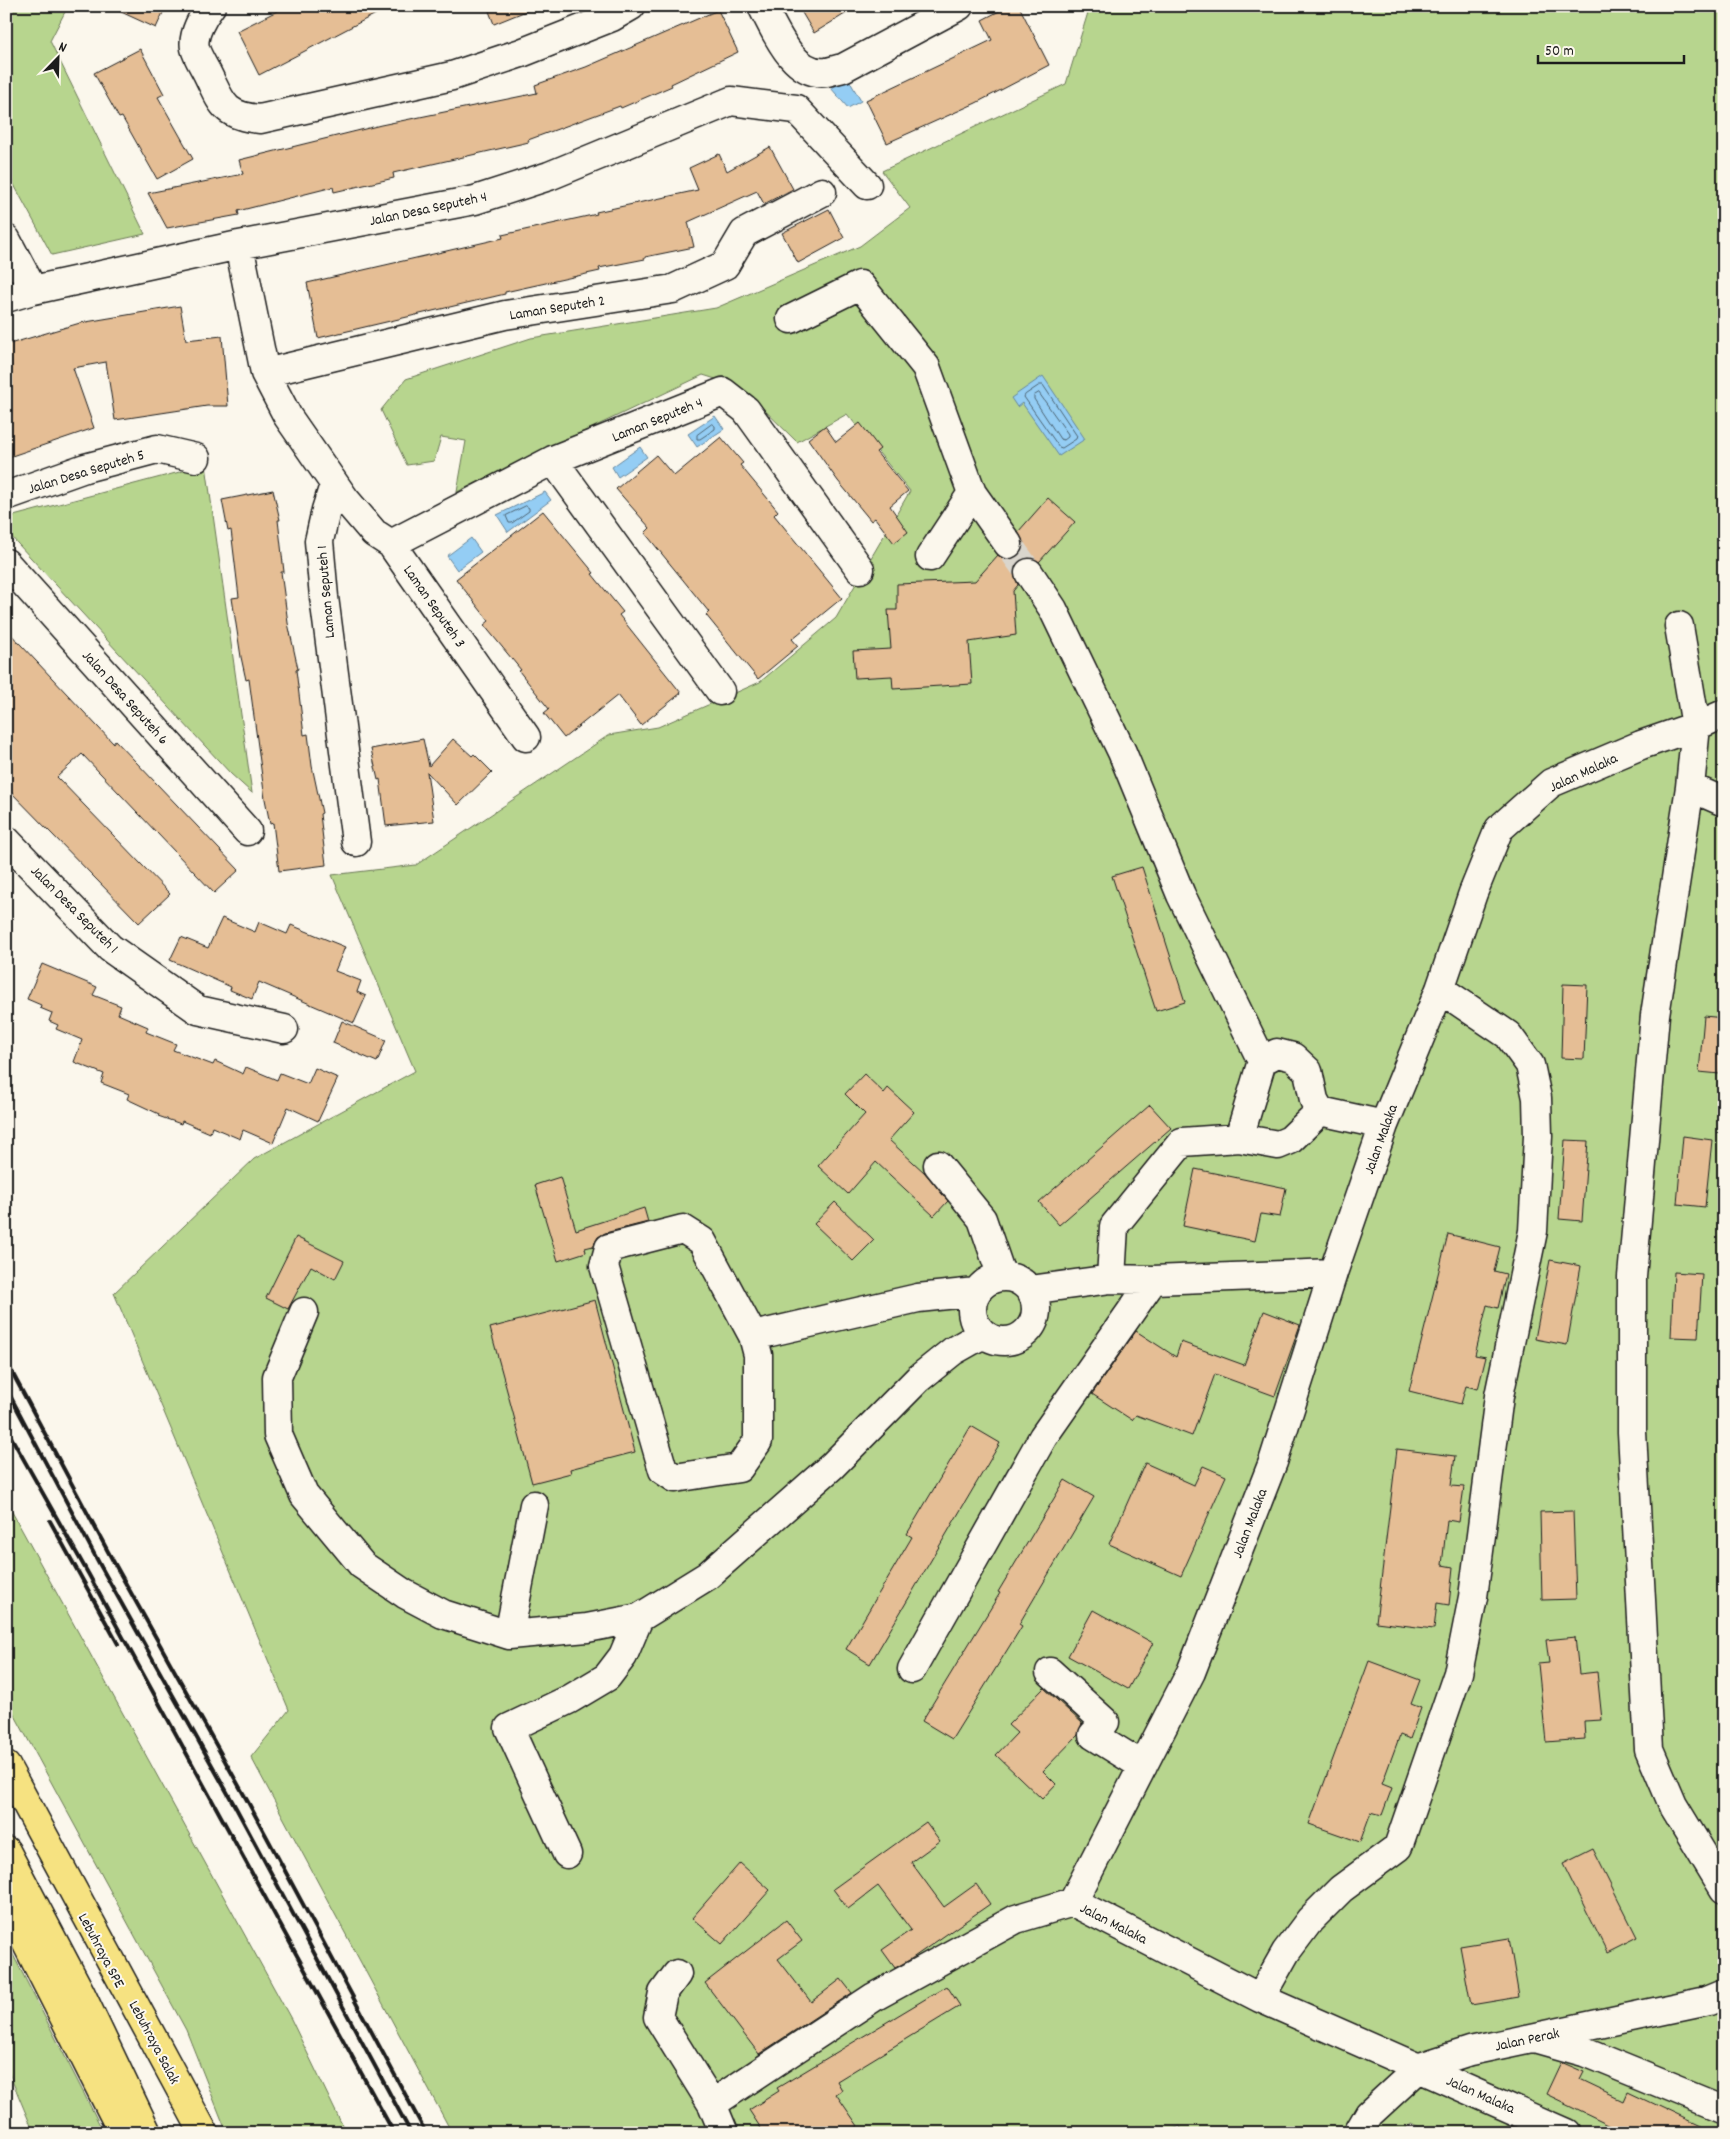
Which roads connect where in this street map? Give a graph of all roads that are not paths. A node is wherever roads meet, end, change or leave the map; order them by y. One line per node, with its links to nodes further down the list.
1 (211, 6): 2 (street)
2 (631, 6)
3 (762, 6): 4 (street)
4 (959, 6)
5 (867, 185): 8 (street, Jalan Desa Seputeh 4)
6 (822, 192): 12 (street, Laman Seputeh 2)
7 (6, 239): 9 (street)
8 (240, 245): 9 (street, Jalan Desa Seputeh 4); 12 (street)
9 (33, 290): 10 (street, Jalan Desa Seputeh 4)
10 (6, 298)
11 (791, 319): 16 (street)
12 (265, 373): 15 (street)
13 (196, 458): 17 (street, Jalan Desa Seputeh 5)
14 (553, 460): 18 (street, Laman Seputeh 4); 22 (street, Laman Seputeh 4); 25 (street)
15 (334, 485): 18 (street, Laman Seputeh 3); 33 (street, Laman Seputeh 1)
16 (972, 493): 19 (street); 20 (street)
17 (6, 496)
18 (391, 544): 28 (street, Laman Seputeh 3)
19 (1008, 544)
20 (930, 557)
21 (6, 563): 31 (street, Jalan Desa Seputeh 6)
22 (860, 569)
23 (1029, 573): 36 (street)
24 (1679, 626): 27 (street)
25 (720, 691)
26 (1723, 714): 27 (street, Jalan Malaka)
27 (1696, 726): 29 (street); 34 (street, Jalan Malaka)
28 (526, 737)
29 (1690, 787): 30 (street); 59 (street)
30 (1724, 802)
31 (247, 831)
32 (6, 840): 35 (street, Jalan Desa Seputeh 1)
33 (356, 842)
34 (1440, 989): 38 (street, Jalan Malaka); 64 (street)
35 (284, 1029)
36 (1262, 1061): 37 (street); 39 (street)
37 (1320, 1111): 38 (street); 39 (street)
38 (1384, 1125): 41 (street, Jalan Malaka)
39 (1240, 1138): 43 (street)
40 (938, 1166): 42 (street)
41 (1333, 1273): 44 (street); 55 (street, Jalan Malaka)
42 (1002, 1277): 45 (street); 46 (street)
43 (1111, 1279): 44 (street); 45 (street)
44 (1153, 1280): 53 (street)
45 (1030, 1290): 48 (street)
46 (974, 1299): 48 (street); 49 (street)
47 (304, 1312): 52 (street)
48 (983, 1334): 51 (street)
49 (755, 1345): 49 (street)
50 (534, 1505): 52 (street)
51 (639, 1618): 52 (street); 58 (street)
52 (509, 1636)
53 (912, 1669)
54 (1050, 1672): 55 (street)
55 (1143, 1766): 60 (street, Jalan Malaka)
56 (6, 1768): 71 (highway, Lebuhraya SPE); 72 (highway, Lebuhraya Salak)
57 (6, 1851): 70 (highway)
58 (566, 1854)
59 (1724, 1889)
60 (1073, 1902): 64 (street, Jalan Malaka); 67 (street)
61 (6, 1903): 69 (highway)
62 (677, 1974): 67 (street)
63 (1724, 1994): 65 (street, Jalan Perak)
64 (1260, 1998): 66 (street, Jalan Malaka)
65 (1532, 2038): 66 (street, Jalan Perak); 68 (street)
66 (1420, 2067): 74 (street, Jalan Perak); 75 (street, Jalan Malaka)
67 (712, 2104): 73 (street)
68 (1724, 2109)
69 (123, 2133)
70 (147, 2133)
71 (194, 2133)
72 (204, 2133)
73 (724, 2133)
74 (1358, 2133)
75 (1566, 2133)

